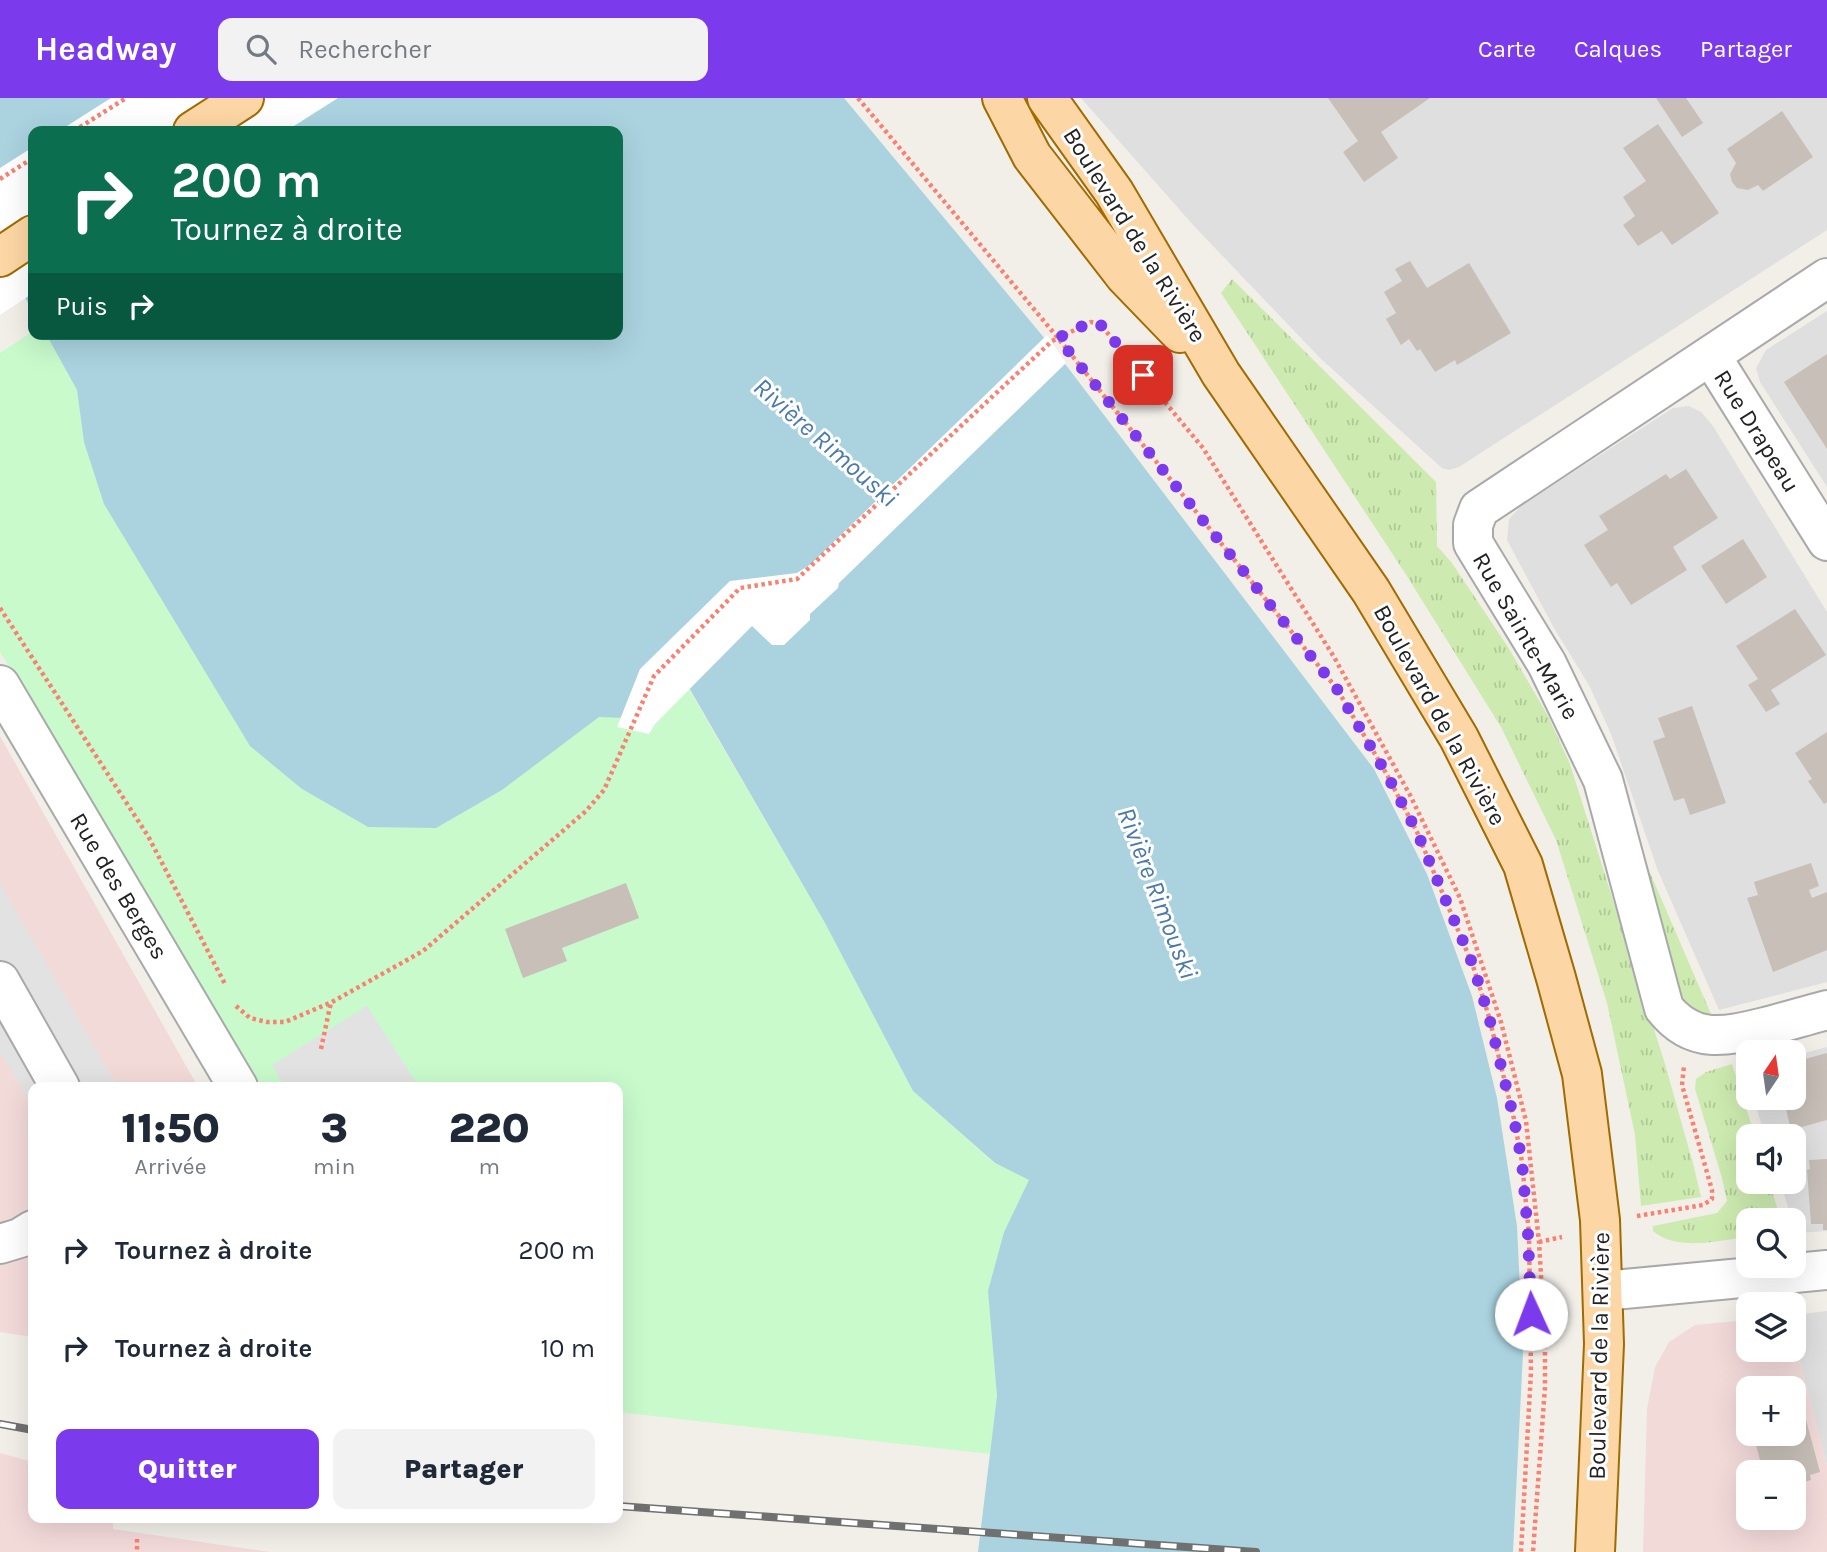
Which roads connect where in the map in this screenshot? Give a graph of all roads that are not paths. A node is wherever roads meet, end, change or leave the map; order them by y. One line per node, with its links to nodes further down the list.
1 (244, 98): 5 (main road)
2 (978, 98): 6 (main road)
3 (1002, 98): 6 (main road, Boulevard de la Rivière)
4 (1047, 98): 11 (main road, Boulevard de la Rivière)
5 (201, 126)
6 (1032, 156): 11 (main road, Boulevard de la Rivière)
7 (28, 238): 8 (main road)
8 (0, 257)
9 (1827, 278): 10 (street, Rue Sainte-Marie)
10 (1710, 356): 12 (street, Rue Drapeau); 15 (street, Rue Sainte-Marie)
11 (1221, 374): 21 (main road, Boulevard de la Rivière)
12 (1827, 541)
13 (0, 685): 17 (street, Rue des Berges)
14 (0, 981): 16 (street)
15 (1827, 1010)
16 (57, 1082)
17 (234, 1082)
18 (28, 1233): 19 (street)
19 (0, 1244)
20 (1827, 1270): 21 (street)
21 (1603, 1291): 22 (main road, Boulevard de la Rivière)
22 (1595, 1552)

